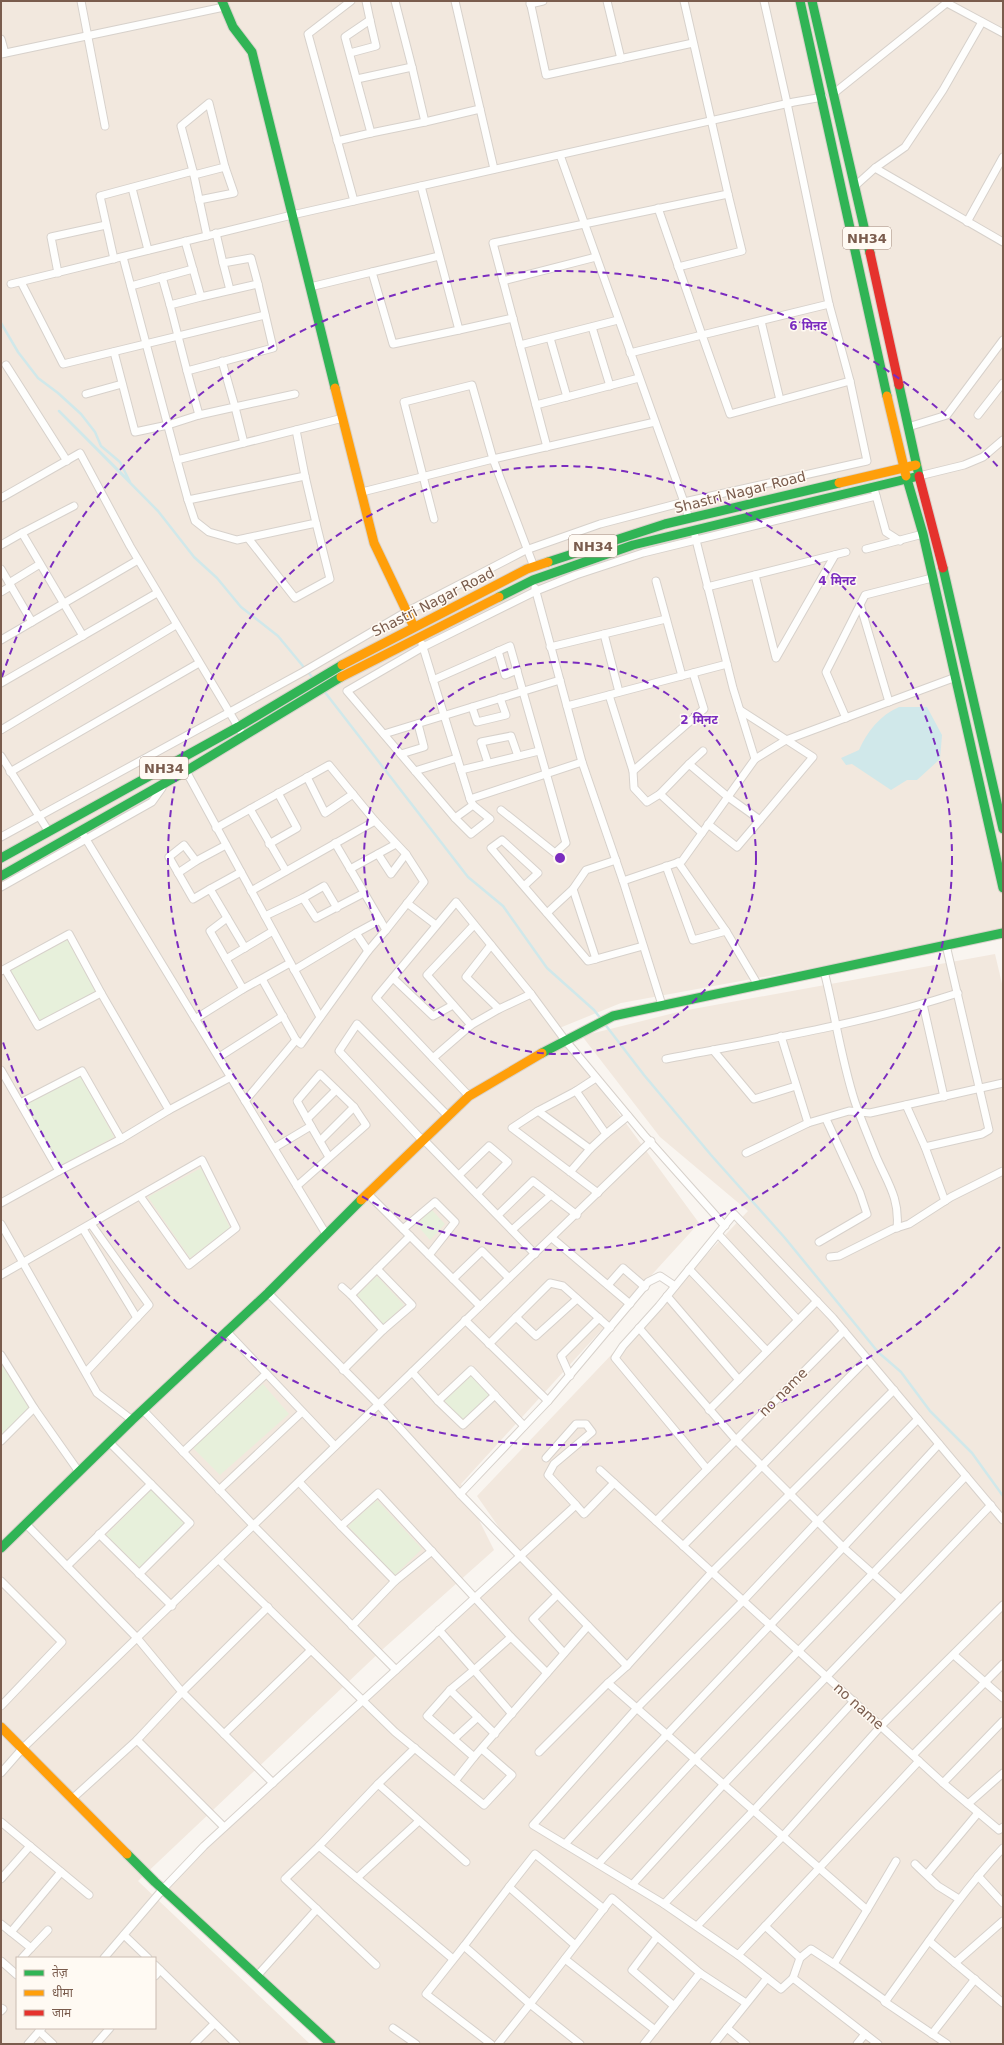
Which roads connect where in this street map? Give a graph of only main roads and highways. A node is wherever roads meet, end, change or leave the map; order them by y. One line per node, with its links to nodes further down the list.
1 (800, 1): 5 (main road, NH34)
2 (812, 1): 4 (main road, NH34 / NH34)
3 (223, 4): 16 (main road)
4 (868, 242): 5 (main road); 6 (main road, NH34 / NH34)
5 (854, 245): 7 (main road, NH34)
6 (880, 298): 7 (main road); 8 (main road, NH34 / NH34)
7 (866, 302): 9 (main road, NH34)
8 (893, 358): 9 (main road); 10 (main road, NH34 / NH34)
9 (879, 361): 11 (main road, NH34)
10 (916, 465): 11 (main road, Shastri Nagar Road / NH34); 13 (main road, NH34 / NH34)
11 (904, 468): 12 (main road, Shastri Nagar Road / NH34); 14 (main road, NH34)
12 (870, 474): 15 (main road); 16 (main road, Shastri Nagar Road / NH34)
13 (919, 476): 14 (main road, NH34); 18 (main road, NH34)
14 (907, 479): 15 (main road, NH34); 21 (main road)
15 (874, 492): 17 (main road, NH34)
16 (414, 627): 17 (main road); 19 (main road, Shastri Nagar Road / NH34)
17 (419, 637): 20 (main road, NH34)
18 (1003, 829)
19 (49, 832): 20 (main road); 22 (main road, Shastri Nagar Road / NH34)
20 (58, 844): 23 (main road, NH34)
21 (999, 850): 24 (main road)
22 (1, 858)
23 (1, 876)
24 (1003, 888)
25 (1003, 933): 26 (main road)
26 (1, 1548)
27 (1, 1727): 28 (main road)
28 (331, 2044)

